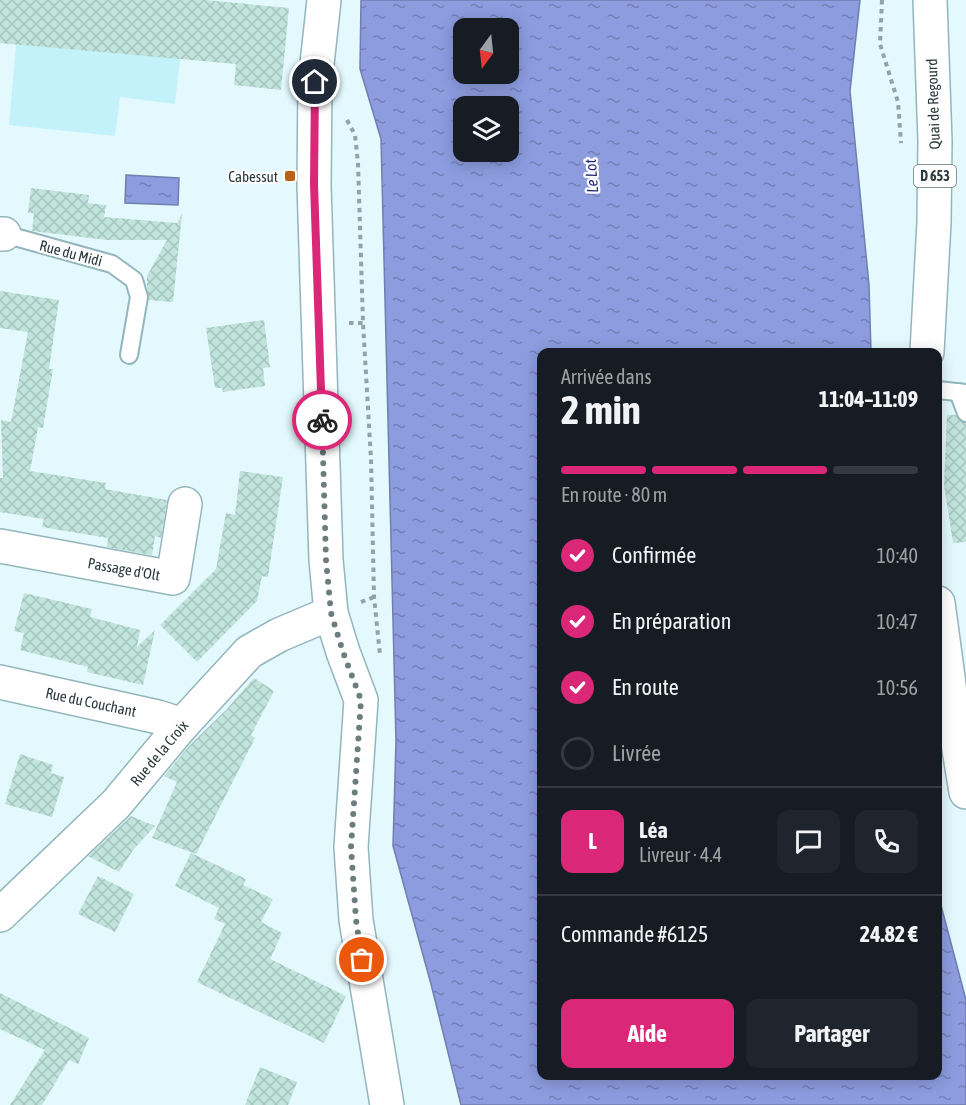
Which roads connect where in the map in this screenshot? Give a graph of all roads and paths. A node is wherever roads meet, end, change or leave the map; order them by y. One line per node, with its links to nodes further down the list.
1 (324, 0): 14 (street)
2 (882, 0): 5 (path)
3 (934, 2): 7 (street, Quai de Regourd / D 653)
4 (346, 118): 16 (path)
5 (901, 145)
6 (2, 234): 8 (lane, Rue du Midi)
7 (927, 348)
8 (129, 356)
9 (942, 390): 10 (lane)
10 (962, 393): 11 (lane)
11 (966, 413)
12 (185, 504): 13 (street, Passage d'Olt)
13 (0, 546)
14 (331, 613): 18 (street, Rue de la Croix); 21 (street)
15 (942, 633): 19 (street)
16 (381, 663)
17 (0, 682): 18 (street, Rue du Couchant)
18 (182, 725): 20 (street, Rue de la Croix)
19 (966, 792)
20 (0, 915)
21 (387, 1105)

